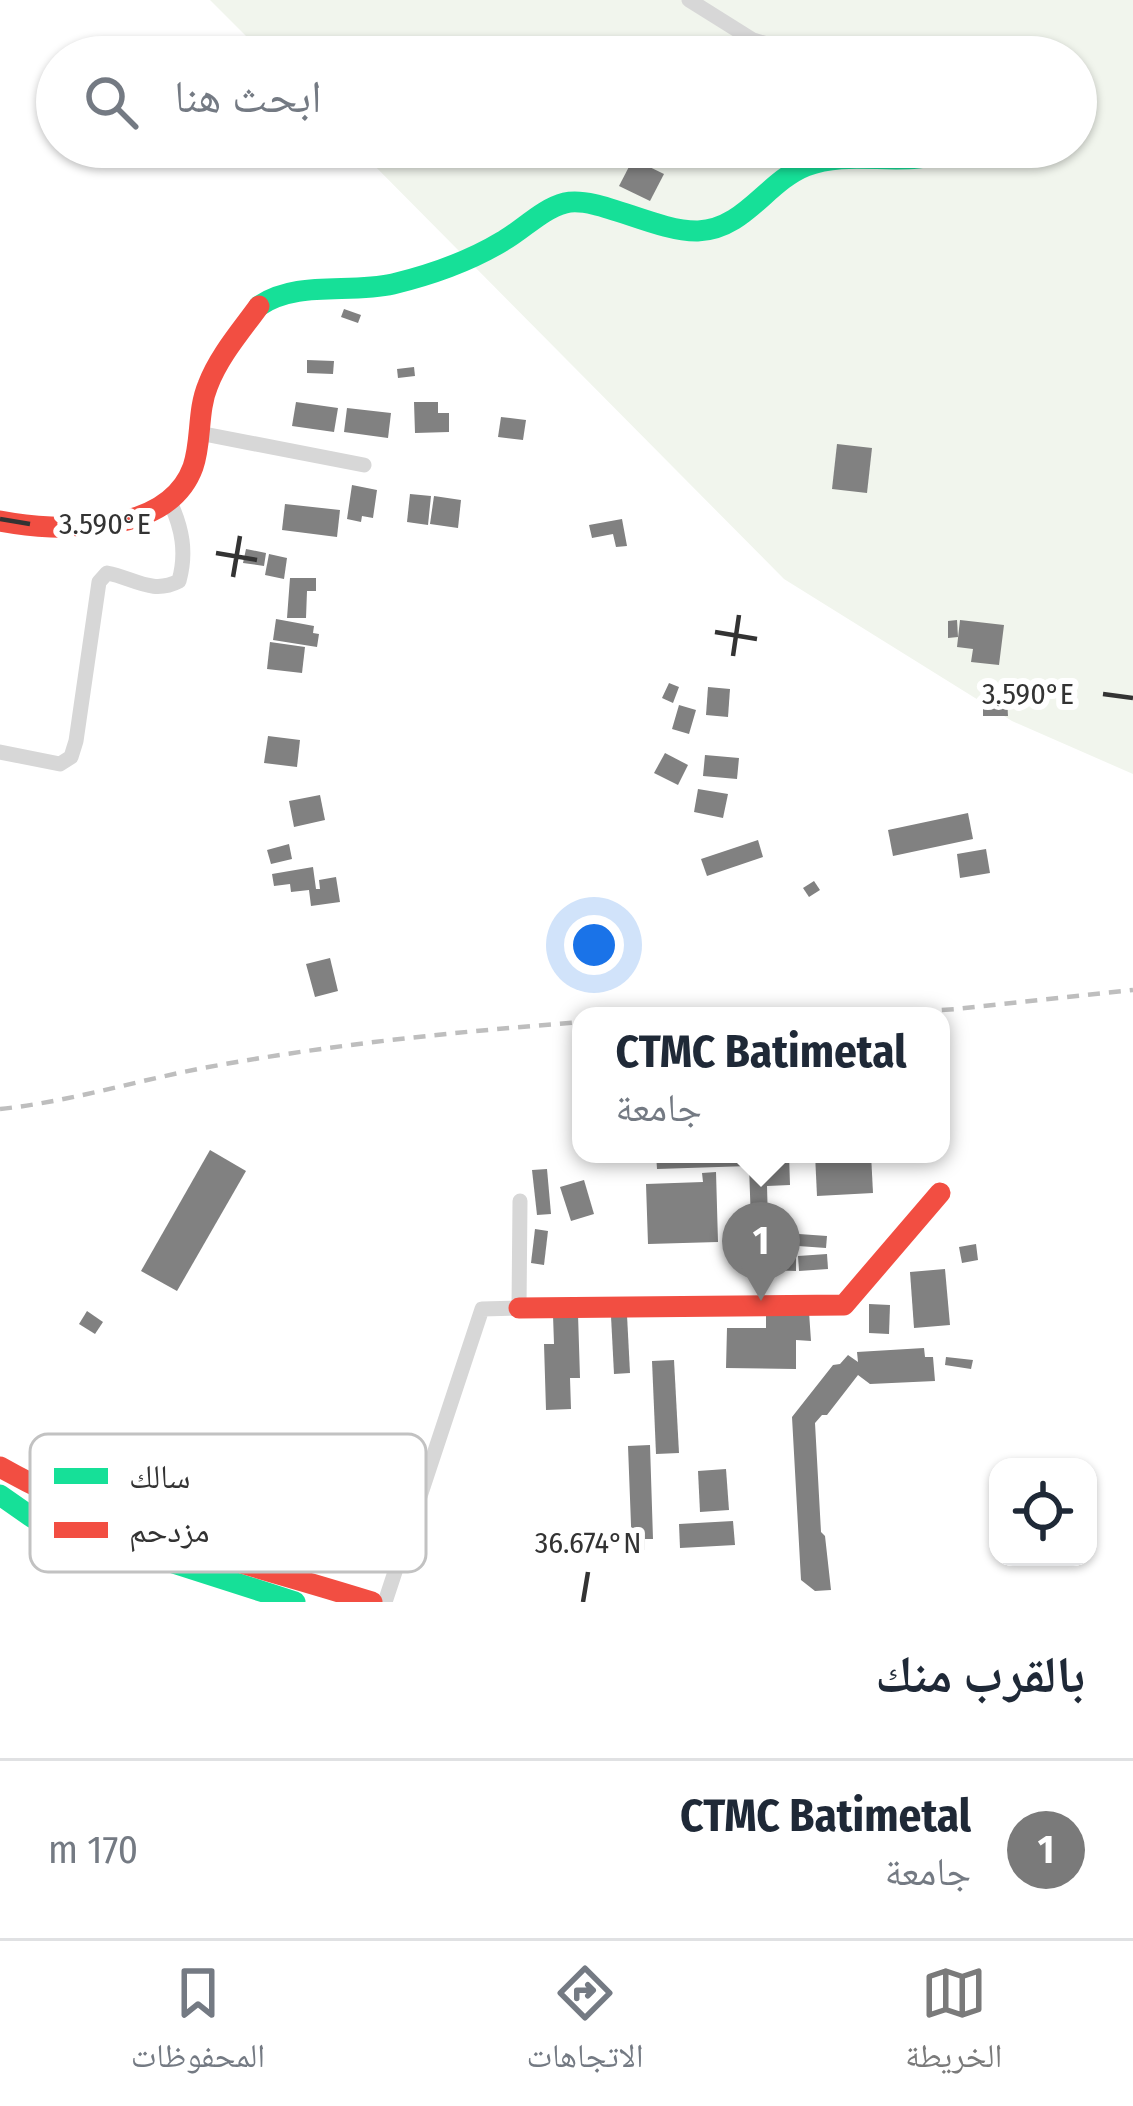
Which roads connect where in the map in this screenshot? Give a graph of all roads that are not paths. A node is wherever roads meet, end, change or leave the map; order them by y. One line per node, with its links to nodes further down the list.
1 (689, 0): 2 (street)
2 (747, 36)
3 (803, 168): 4 (main road)
4 (199, 433): 5 (street); 6 (main road)
5 (364, 465)
6 (170, 502): 7 (main road); 8 (street)
7 (0, 521)
8 (0, 752)
9 (940, 1193): 11 (main road)
10 (520, 1201): 11 (street)
11 (519, 1307): 13 (street)
12 (0, 1468): 14 (main road)
13 (426, 1478)
14 (30, 1487)
15 (0, 1495): 16 (main road)
16 (30, 1515)
17 (202, 1572): 20 (main road)
18 (272, 1572): 21 (main road)
19 (395, 1572): 22 (street)
20 (295, 1602)
21 (372, 1602)
22 (385, 1602)

